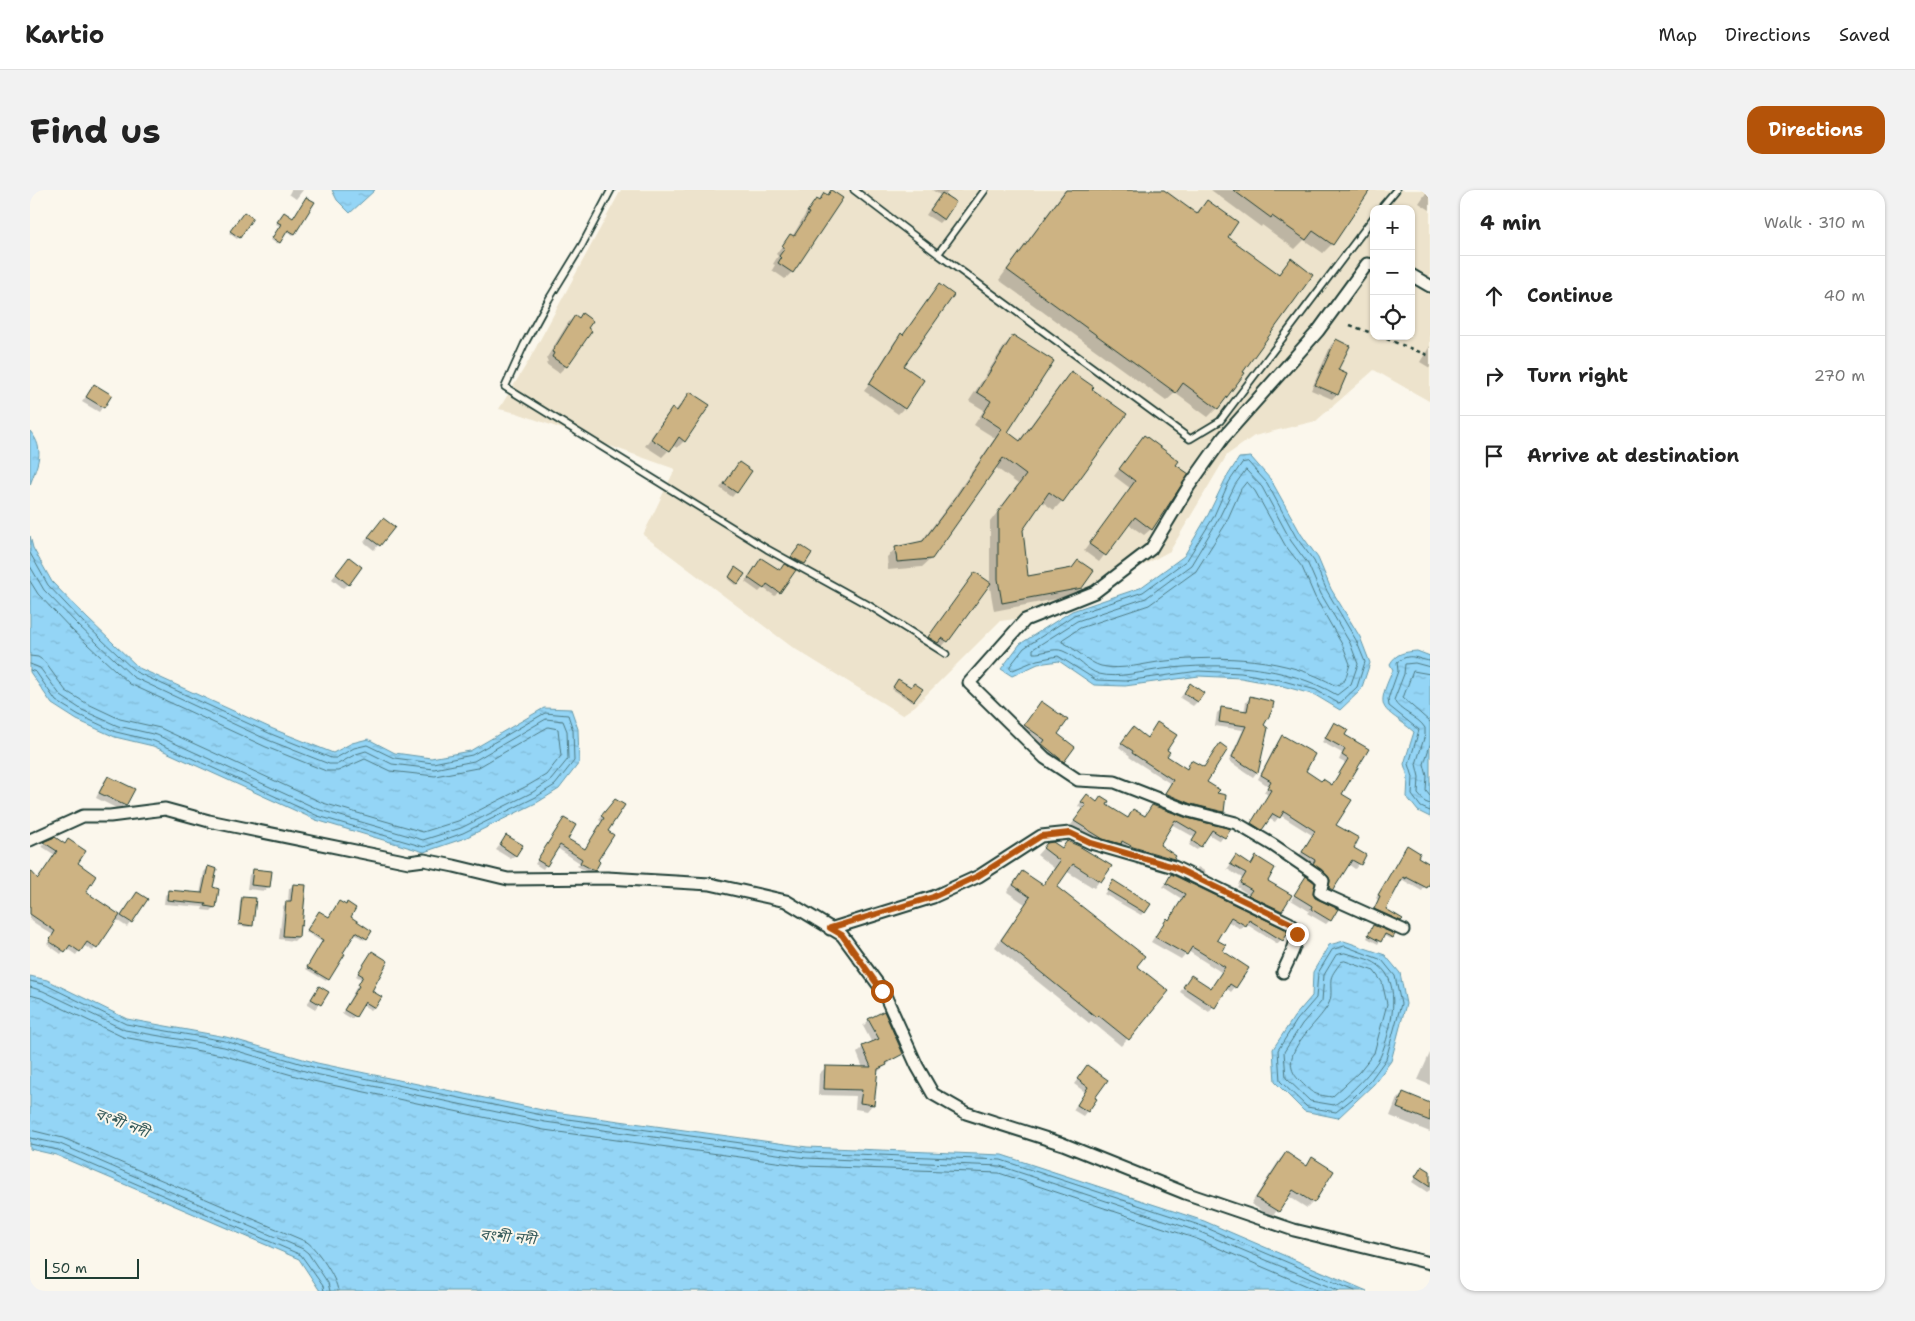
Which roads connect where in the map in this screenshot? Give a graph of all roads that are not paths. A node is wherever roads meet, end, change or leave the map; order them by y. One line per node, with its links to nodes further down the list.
1 (611, 190): 11 (lane)
2 (854, 190): 7 (lane)
3 (985, 190): 7 (lane)
4 (1396, 190): 5 (lane)
5 (1383, 205)
6 (1370, 222): 7 (lane)
7 (938, 254)
8 (1370, 264): 14 (street)
9 (1415, 277): 10 (street)
10 (1430, 286)
11 (946, 654)
12 (30, 840): 13 (street)
13 (830, 928): 15 (street); 16 (street)
14 (1403, 930)
15 (1283, 972)
16 (1430, 1262)

